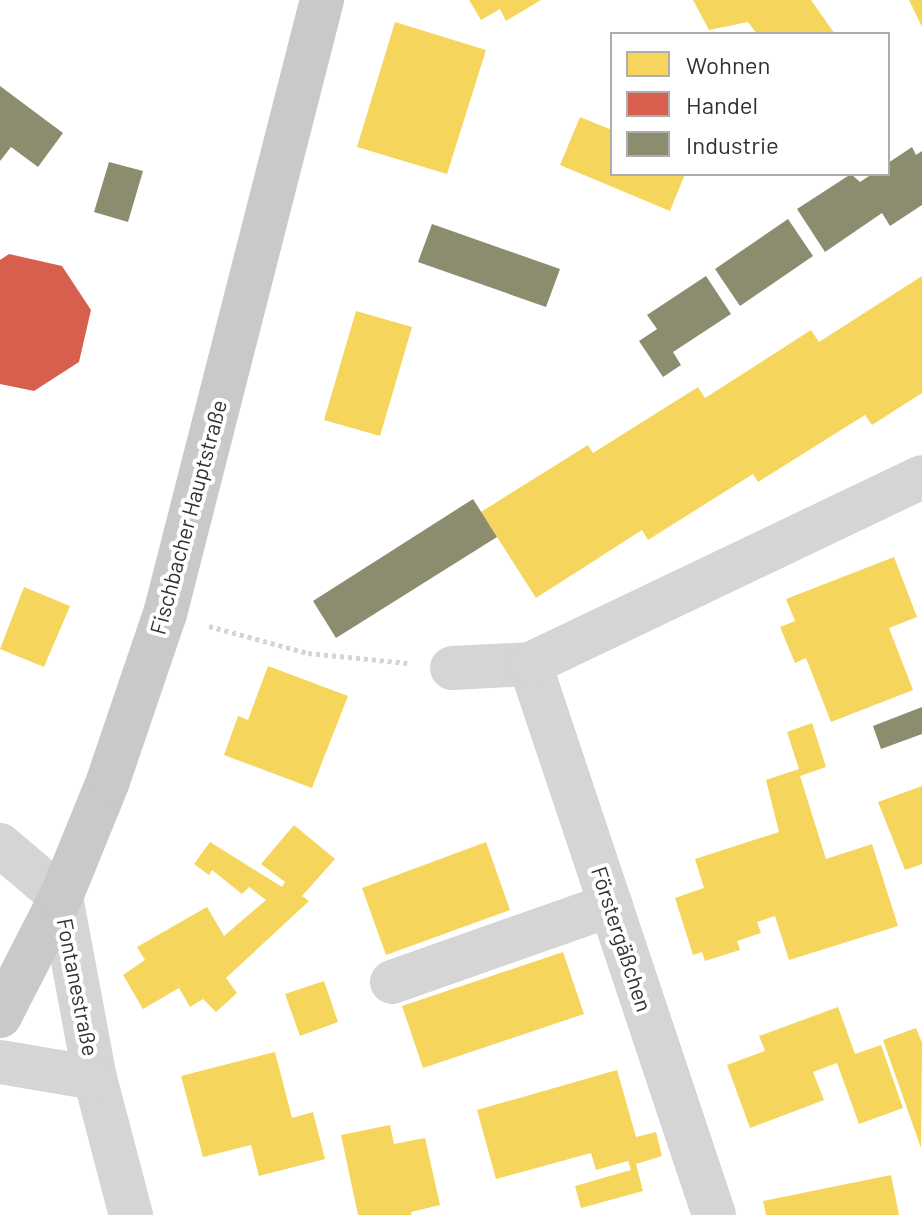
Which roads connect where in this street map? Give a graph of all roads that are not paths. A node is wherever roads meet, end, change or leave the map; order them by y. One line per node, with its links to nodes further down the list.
1 (315, 4): 6 (main road, Fischbacher Hauptstraße)
2 (922, 477): 3 (street)
3 (530, 664): 4 (street); 7 (street, Förstergäßchen)
4 (452, 668)
5 (0, 845): 6 (street)
6 (61, 897): 9 (main road, Fischbacher Hauptstraße); 11 (street, Fontanestraße)
7 (611, 905): 8 (street); 13 (street, Förstergäßchen)
8 (392, 982)
9 (0, 1016)
10 (0, 1062): 11 (street, Fontanestraße)
11 (95, 1078): 12 (street, Fontanestraße)
12 (131, 1215)
13 (714, 1215)

